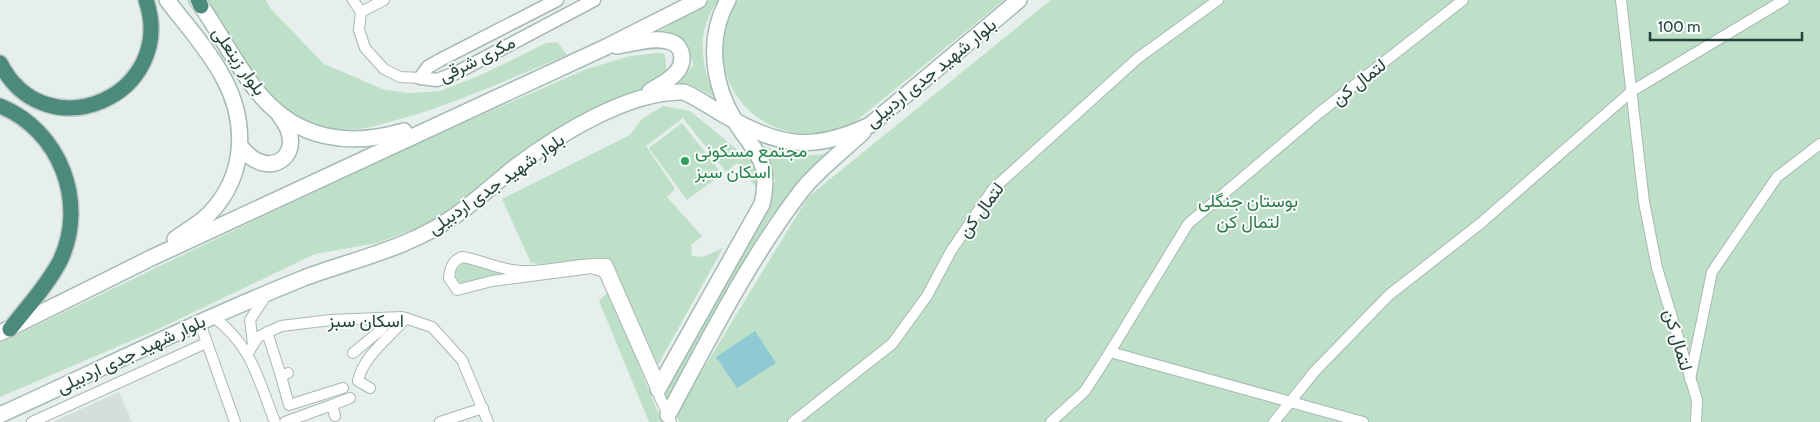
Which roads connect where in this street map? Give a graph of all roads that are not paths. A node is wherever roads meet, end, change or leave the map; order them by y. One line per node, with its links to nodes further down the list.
1 (146, 0): 17 (highway)
2 (167, 0): 27 (main road, بلوار زینعلی)
3 (353, 0): 15 (street)
4 (384, 0): 15 (street)
5 (557, 0): 18 (street, مکری شرقی)
6 (594, 0): 18 (street, مکری شرقی)
7 (699, 0): 16 (main road)
8 (728, 0): 24 (main road)
9 (1019, 0): 25 (main road, بلوار شهید جدی اردبیلی)
10 (1218, 0): 56 (street, لتمال کن)
11 (1463, 0): 37 (street, لتمال کن)
12 (1621, 0): 19 (street, لتمال کن)
13 (1784, 0): 19 (street)
14 (199, 2): 22 (main road, بلوار زینعلی)
15 (362, 12): 18 (street)
16 (606, 47): 20 (main road); 23 (main road)
17 (0, 63)
18 (420, 78)
19 (1632, 92): 39 (street, لتمال کن); 44 (street)
20 (640, 97): 24 (main road, بلوار شهید جدی اردبیلی); 29 (main road, بلوار شهید جدی اردبیلی)
21 (0, 106): 33 (highway)
22 (275, 110): 23 (main road, بلوار زینعلی); 27 (main road)
23 (458, 114): 28 (main road)
24 (735, 121): 25 (main road, بلوار شهید جدی اردبیلی); 40 (main road)
25 (870, 125): 49 (main road)
26 (1820, 144): 39 (street, لتمال کن)
27 (241, 147): 28 (main road, بلوار زینعلی)
28 (151, 258): 33 (main road)
29 (267, 294): 32 (main road, بلوار شهید جدی اردبیلی); 36 (street)
30 (383, 318): 31 (street, اسکان سبز); 34 (street, اسکان سبز); 38 (street)
31 (406, 318): 42 (street); 46 (street, اسکان سبز)
32 (206, 320): 35 (street); 36 (street); 47 (main road, بلوار شهید جدی اردبیلی)
33 (5, 331)
34 (268, 332): 36 (street, اسکان سبز); 41 (street)
35 (206, 344): 50 (street); 51 (street)
36 (251, 349): 52 (street)
37 (1110, 352): 44 (street); 57 (street, لتمال کن)
38 (352, 353)
39 (1690, 382): 60 (street, لتمال کن)
40 (659, 387): 40 (street); 49 (street)
41 (343, 388)
42 (370, 388)
43 (350, 398): 45 (street)
44 (1290, 403): 58 (street); 59 (street)
45 (332, 405): 48 (street); 53 (street)
46 (483, 408): 54 (street); 55 (street, اسکان سبز)
47 (0, 415)
48 (335, 416)
49 (669, 418)
50 (32, 422)
51 (235, 422)
52 (275, 422)
53 (285, 422)
54 (440, 422)
55 (488, 422)
56 (793, 422)
57 (1051, 422)
58 (1274, 422)
59 (1363, 422)
60 (1696, 422)

